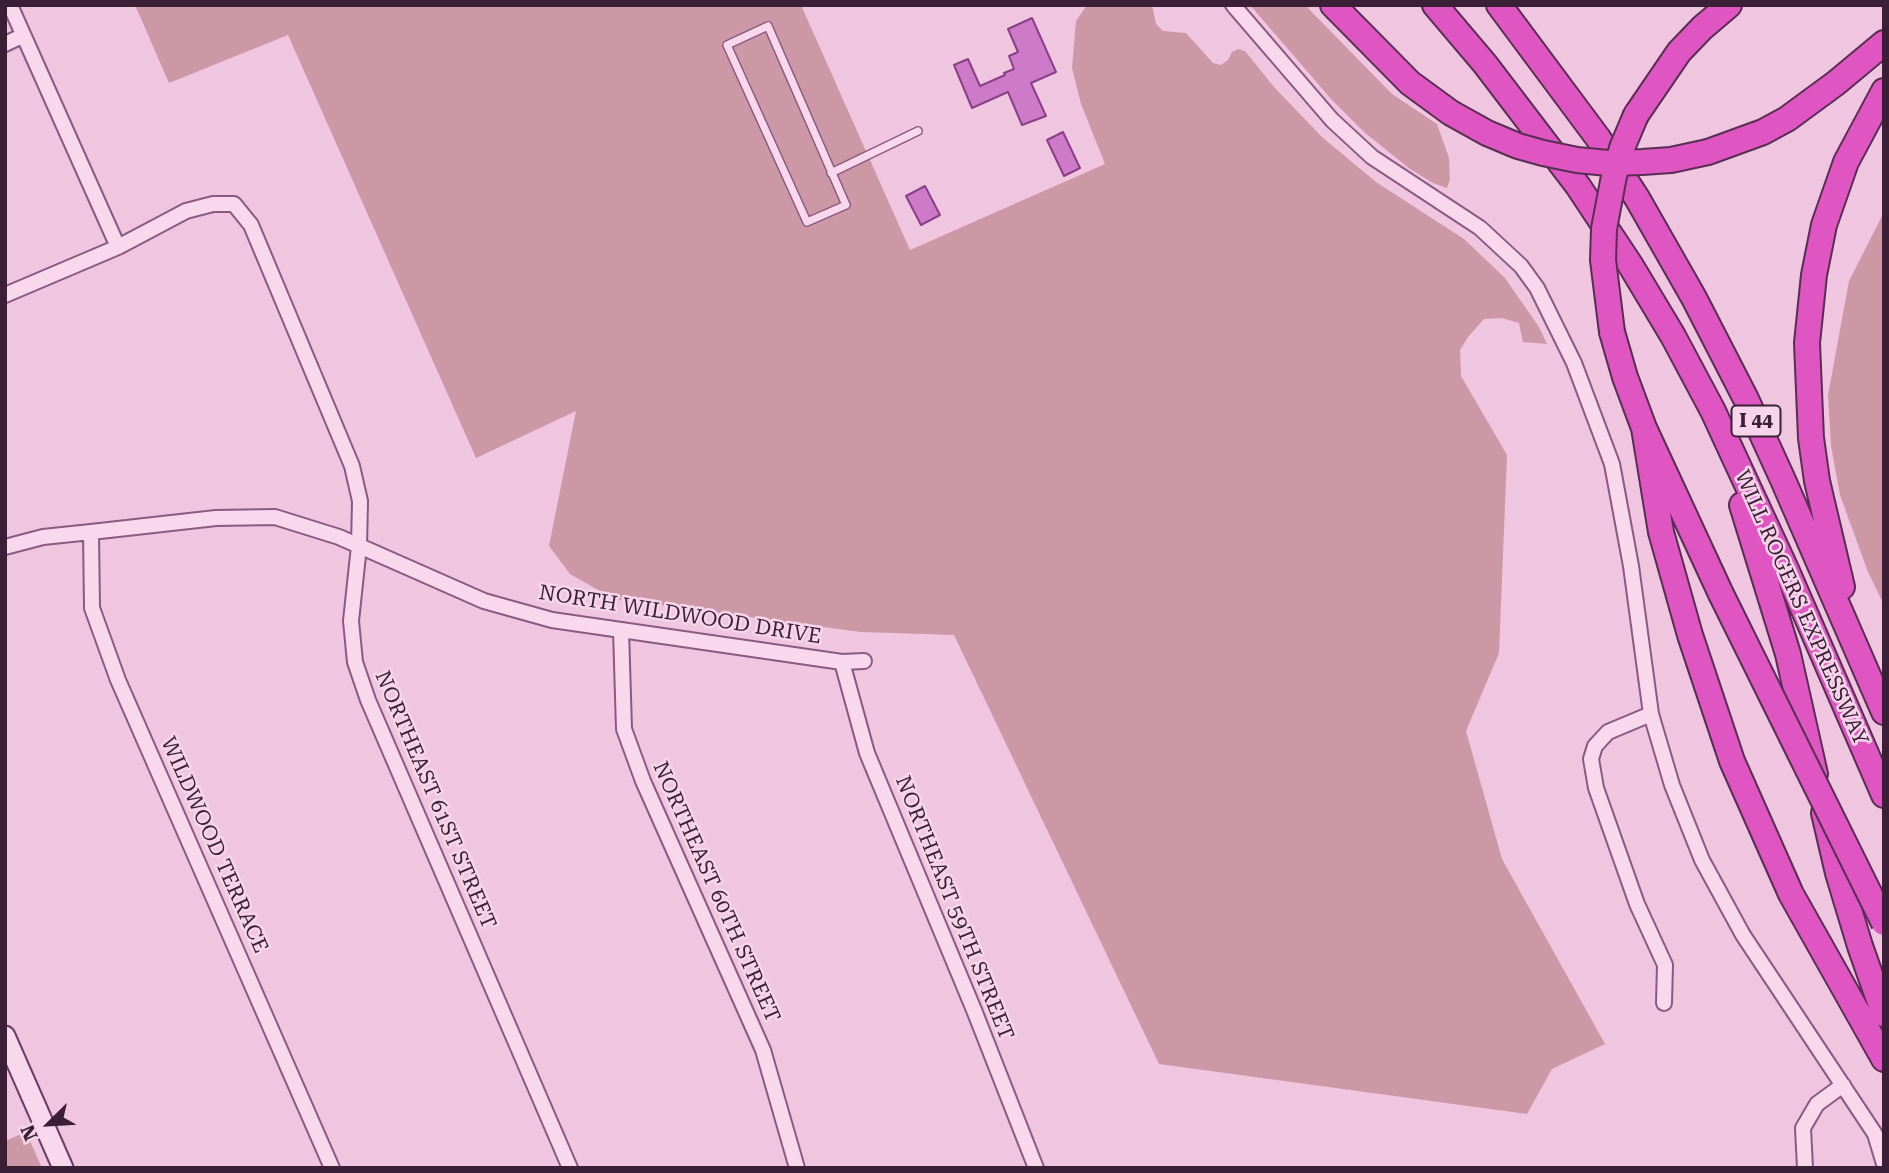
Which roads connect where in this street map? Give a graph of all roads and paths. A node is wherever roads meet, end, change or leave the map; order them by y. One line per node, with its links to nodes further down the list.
1 (10, 5): 7 (street)
2 (1233, 5): 25 (street)
3 (1333, 5): 8 (highway, bridge)
4 (1435, 5): 15 (highway, WILL ROGERS EXPRESSWAY / I 44)
5 (1499, 5): 21 (highway, WILL ROGERS EXPRESSWAY / I 44)
6 (1729, 5): 16 (highway, bridge)
7 (22, 36): 9 (street); 13 (street)
8 (1884, 43)
9 (5, 44)
10 (1884, 90): 21 (highway)
11 (918, 131): 12 (lane)
12 (831, 173): 12 (lane)
13 (118, 247): 14 (street); 18 (street, NORTHEAST 61ST STREET)
14 (5, 296)
15 (1713, 411): 26 (highway, WILL ROGERS EXPRESSWAY / I 44); 29 (highway)
16 (1644, 428): 27 (highway, bridge); 31 (highway)
17 (91, 532): 18 (street, NORTH WILDWOOD DRIVE); 19 (street, NORTH WILDWOOD DRIVE); 35 (street, WILDWOOD TERRACE)
18 (359, 546): 20 (street, NORTH WILDWOOD DRIVE); 36 (street, NORTHEAST 61ST STREET)
19 (5, 547)
20 (621, 630): 23 (street, NORTH WILDWOOD DRIVE); 37 (street, NORTHEAST 60TH STREET)
21 (1858, 653): 24 (highway, WILL ROGERS EXPRESSWAY / I 44)
22 (864, 661): 23 (street, NORTH WILDWOOD DRIVE)
23 (842, 662): 38 (street, NORTHEAST 59TH STREET)
24 (1884, 712)
25 (1651, 714): 28 (street); 32 (street)
26 (1884, 795)
27 (1884, 923)
28 (1664, 1003)
29 (1884, 1014)
30 (5, 1036): 34 (main road)
31 (1884, 1059)
32 (1843, 1085): 33 (street); 39 (street)
33 (1884, 1164)
34 (63, 1168)
35 (332, 1168)
36 (570, 1168)
37 (797, 1168)
38 (1036, 1168)
39 (1805, 1168)

